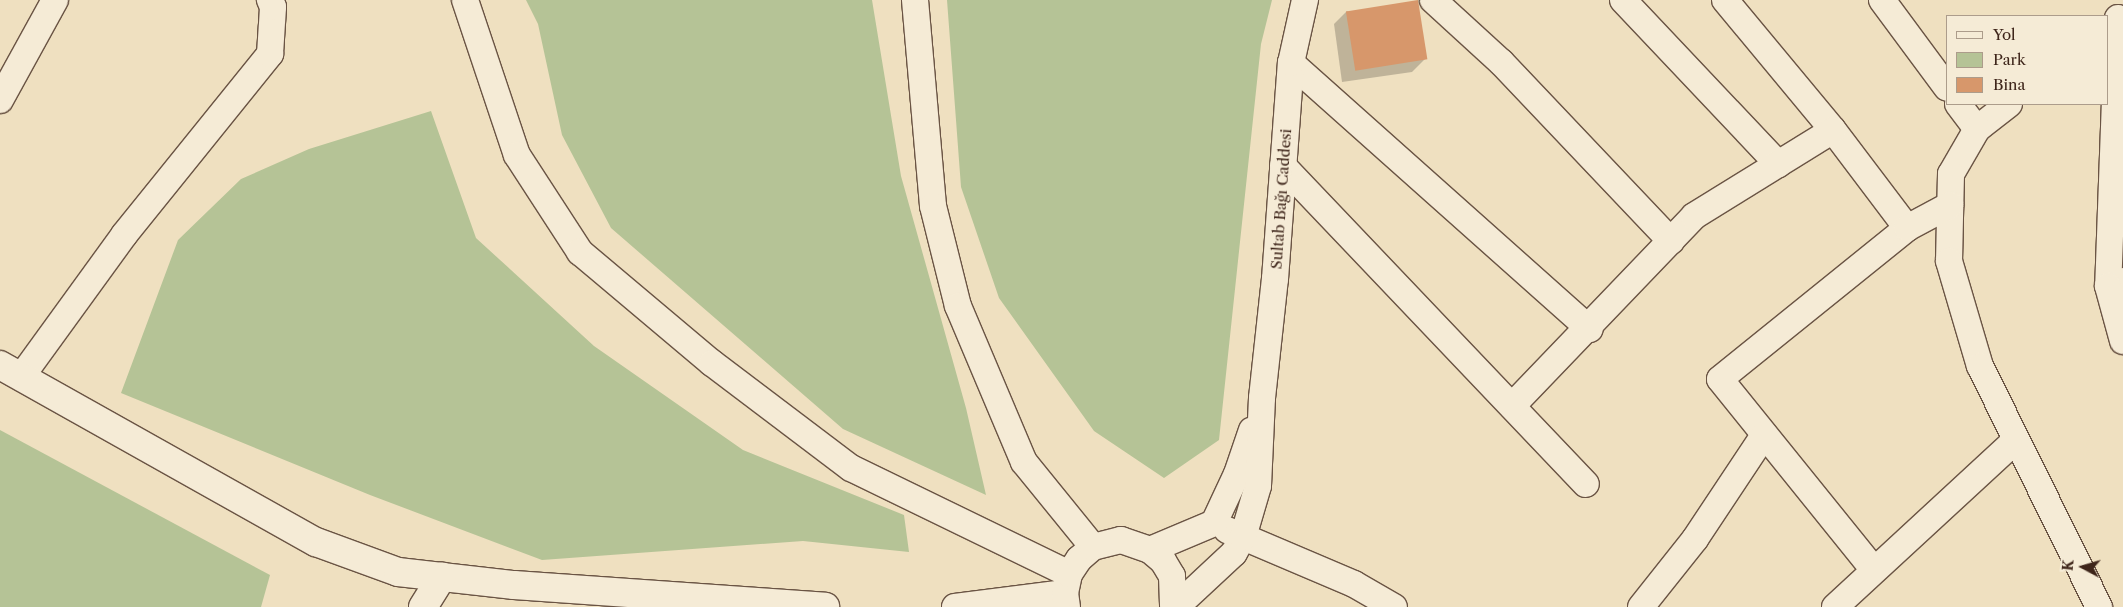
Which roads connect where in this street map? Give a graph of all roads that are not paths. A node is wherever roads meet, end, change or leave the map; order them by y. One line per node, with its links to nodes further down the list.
1 (55, 0): 13 (street)
2 (270, 0): 26 (street)
3 (465, 0): 38 (street)
4 (914, 0): 34 (street)
5 (1305, 0): 11 (street, Sultab Bağı Caddesi)
6 (1434, 0): 22 (street)
7 (1623, 0): 18 (street)
8 (1725, 0): 17 (street)
9 (1882, 0): 12 (street)
10 (2116, 19): 23 (street)
11 (1290, 63): 19 (street, Sultab Bağı Caddesi); 24 (street)
12 (1946, 87)
13 (0, 100)
14 (1959, 105): 16 (street)
15 (2008, 105): 16 (street)
16 (1977, 129): 20 (street)
17 (1833, 130): 18 (street); 21 (street)
18 (1778, 164): 22 (street)
19 (1283, 166): 27 (street, Sultab Bağı Caddesi); 28 (street)
20 (1950, 205): 21 (street); 30 (street)
21 (1907, 228): 29 (street)
22 (1671, 241): 24 (street)
23 (2116, 283): 25 (street)
24 (1590, 329): 28 (street)
25 (2123, 341)
26 (10, 371): 37 (street)
27 (1262, 398): 32 (street); 33 (street)
28 (1512, 406): 31 (street)
29 (1764, 435): 36 (street); 44 (street)
30 (2016, 440): 36 (street); 46 (street)
31 (1586, 484)
32 (1214, 523): 33 (street); 35 (street)
33 (1243, 538): 42 (street); 43 (street)
34 (1093, 547): 35 (street); 38 (street)
35 (1150, 550): 42 (street)
36 (1874, 570): 45 (street)
37 (442, 577): 39 (street); 40 (street)
38 (1067, 591): 41 (street)
39 (423, 607)
40 (825, 607)
41 (955, 607)
42 (1175, 607)
43 (1394, 607)
44 (1641, 607)
45 (1835, 607)
46 (2099, 607)

